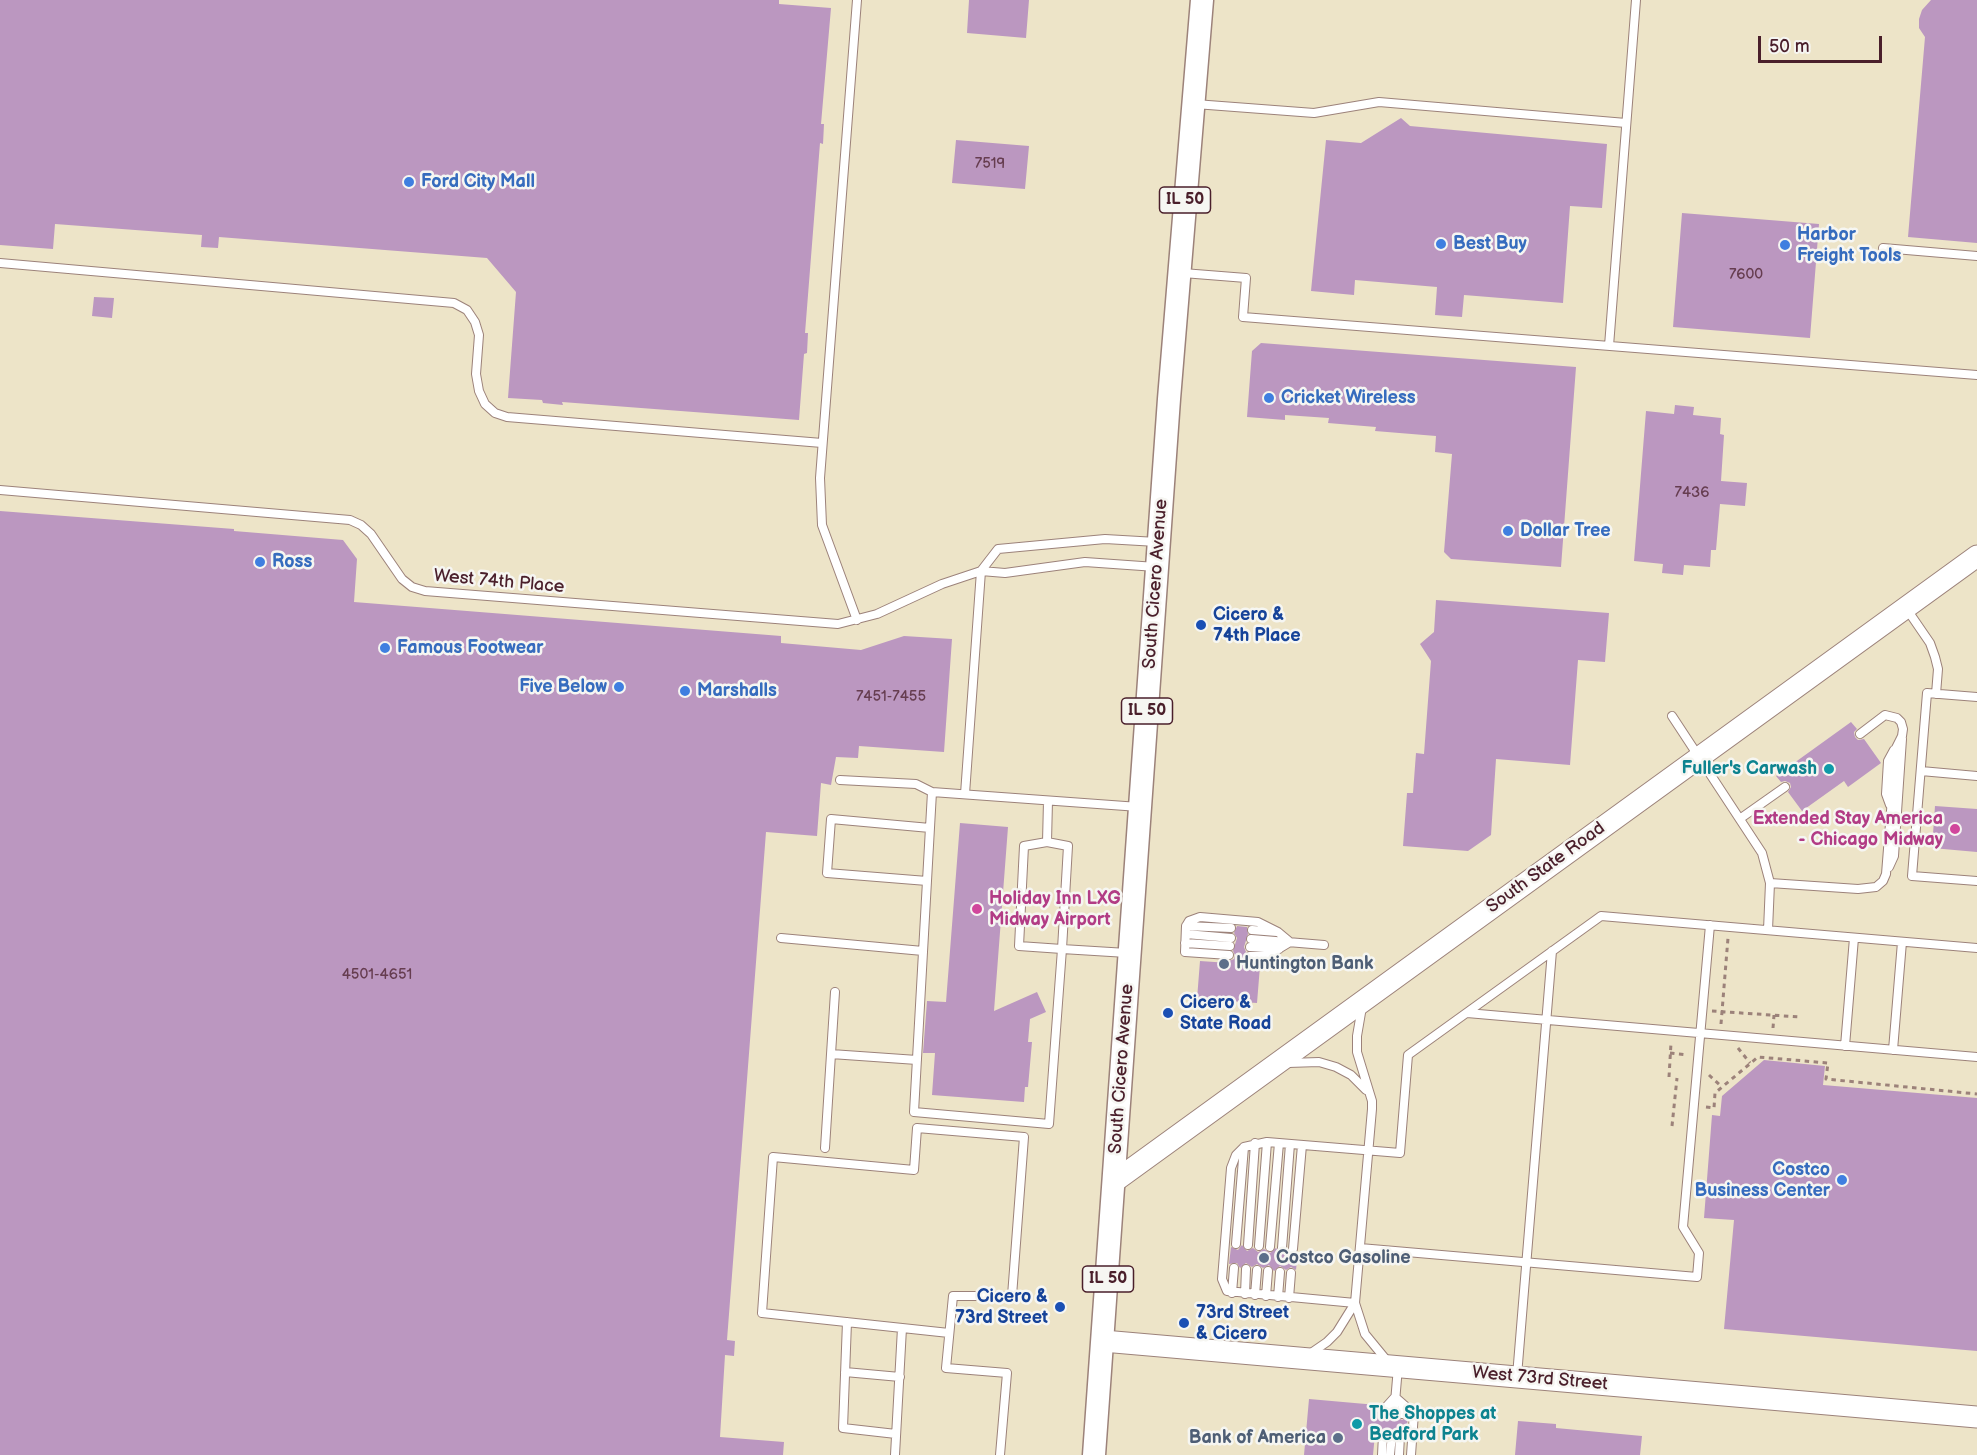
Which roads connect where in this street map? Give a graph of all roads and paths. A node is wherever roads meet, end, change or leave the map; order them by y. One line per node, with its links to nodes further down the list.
1 (857, 0): 12 (lane)
2 (1202, 0): 4 (main road, South Cicero Avenue / IL 50)
3 (1636, 0): 5 (lane)
4 (1193, 104): 5 (lane); 9 (main road, South Cicero Avenue / IL 50)
5 (1626, 123): 10 (lane)
6 (1883, 248): 7 (lane)
7 (1977, 256)
8 (0, 263): 12 (lane)
9 (1179, 273): 10 (lane); 14 (main road, South Cicero Avenue / IL 50)
10 (1609, 346): 11 (lane)
11 (1977, 375)
12 (822, 443): 19 (lane)
13 (0, 490): 19 (lane, West 74th Place)
14 (1159, 543): 16 (main road, South Cicero Avenue / IL 50); 17 (lane)
15 (1977, 556): 18 (street, South State Road)
16 (1157, 567): 17 (lane, West 74th Place); 33 (main road, South Cicero Avenue / IL 50)
17 (981, 571): 19 (lane, West 74th Place); 31 (lane)
18 (1905, 608): 20 (lane); 25 (street, South State Road)
19 (857, 620)
20 (1936, 694): 21 (lane); 26 (lane)
21 (1977, 697)
22 (1672, 716): 25 (lane)
23 (1860, 734): 24 (lane)
24 (1902, 736): 37 (lane); 37 (lane)
25 (1700, 756): 34 (lane); 59 (street, South State Road)
26 (1921, 771): 27 (lane); 39 (lane)
27 (1977, 776)
28 (840, 780): 30 (lane)
29 (1785, 787): 34 (lane)
30 (932, 792): 31 (lane); 35 (lane)
31 (965, 794): 32 (lane)
32 (1048, 801): 33 (lane); 36 (lane)
33 (1141, 808): 57 (main road, South Cicero Avenue / IL 50)
34 (1741, 818): 40 (lane)
35 (930, 828): 38 (lane); 38 (lane)
36 (1047, 842): 54 (lane); 54 (lane)
37 (1886, 874): 40 (lane)
38 (927, 881): 55 (lane)
39 (1977, 881)
40 (1770, 883): 45 (lane)
41 (1710, 925): 42 (lane); 56 (lane); 60 (lane)
42 (1730, 927): 45 (lane); 61 (path)
43 (1231, 928): 47 (lane)
44 (1252, 930): 46 (lane)
45 (1768, 930): 49 (lane)
46 (1278, 932): 47 (lane); 50 (lane)
47 (1186, 934): 47 (lane)
48 (781, 938): 55 (lane)
49 (1854, 938): 51 (lane); 68 (lane)
50 (1290, 942): 50 (lane); 52 (lane)
51 (1902, 942): 53 (lane); 69 (lane)
52 (1324, 945)
53 (1977, 948)
54 (1062, 950): 57 (lane); 72 (lane)
55 (923, 951): 72 (lane)
56 (1552, 951): 62 (lane); 64 (lane)
57 (1131, 953): 89 (main road, South Cicero Avenue / IL 50)
58 (835, 992): 70 (lane)
59 (1364, 999): 74 (street, South State Road); 77 (lane)
60 (1702, 1010): 61 (path); 66 (lane)
61 (1722, 1011): 63 (path); 67 (path)
62 (1467, 1012): 64 (lane); 88 (lane)
63 (1800, 1017)
64 (1546, 1019): 65 (lane); 97 (lane)
65 (1672, 1030): 66 (lane); 75 (path)
66 (1700, 1033): 67 (lane); 97 (lane)
67 (1727, 1035): 68 (lane); 73 (path)
68 (1845, 1046): 69 (lane)
69 (1893, 1050): 71 (lane)
70 (831, 1054): 72 (lane); 87 (lane)
71 (1977, 1057)
72 (916, 1060)
73 (1750, 1063): 78 (path); 79 (path)
74 (1274, 1064): 77 (lane); 89 (street, South State Road)
75 (1669, 1077)
76 (1677, 1078): 80 (path)
77 (1369, 1093): 88 (lane)
78 (1977, 1094)
79 (1714, 1108)
80 (1672, 1126)
81 (1267, 1142): 82 (lane); 83 (lane); 92 (lane)
82 (1255, 1143): 86 (lane); 91 (lane)
83 (1279, 1143): 84 (lane); 93 (lane)
84 (1290, 1144): 85 (lane); 94 (lane)
85 (1302, 1145): 88 (lane); 96 (lane)
86 (1244, 1147): 90 (lane); 104 (lane)
87 (825, 1148)
88 (1368, 1150): 95 (lane)
89 (1115, 1180): 114 (main road, South Cicero Avenue / IL 50)
90 (1236, 1244)
91 (1248, 1245)
92 (1259, 1246)
93 (1270, 1247)
94 (1282, 1248)
95 (1359, 1248): 97 (lane); 110 (lane)
96 (1293, 1249)
97 (1526, 1262): 119 (lane)
98 (1234, 1268): 104 (lane)
99 (1246, 1269): 105 (lane)
100 (1257, 1270): 106 (lane)
101 (1268, 1271): 107 (lane)
102 (1280, 1272): 108 (lane)
103 (1291, 1273): 109 (lane)
104 (1232, 1293): 105 (lane)
105 (1245, 1294): 106 (lane)
106 (1255, 1295): 107 (lane)
107 (1266, 1296): 108 (lane)
108 (1278, 1297): 109 (lane)
109 (1289, 1298): 110 (lane)
110 (1355, 1303): 115 (lane); 116 (lane)
111 (847, 1322): 112 (lane); 113 (lane); 117 (lane)
112 (903, 1328): 113 (lane); 118 (lane)
113 (949, 1333): 126 (lane)
114 (1103, 1341): 115 (street, West 73rd Street); 127 (main road, South Cicero Avenue / IL 50)
115 (1297, 1358): 116 (street, West 73rd Street)
116 (1395, 1367): 119 (street, West 73rd Street); 120 (lane)
117 (845, 1372): 118 (lane); 123 (lane)
118 (900, 1377): 123 (lane)
119 (1516, 1377): 122 (street, West 73rd Street)
120 (1395, 1397): 121 (lane); 121 (lane)
121 (1403, 1404): 131 (lane)
122 (1977, 1417)
123 (896, 1434): 125 (lane)
124 (1392, 1435): 128 (lane); 129 (lane); 130 (lane)
125 (895, 1455)
126 (1000, 1455)
127 (1094, 1455)
128 (1382, 1455)
129 (1390, 1455)
130 (1399, 1455)
131 (1411, 1455)

